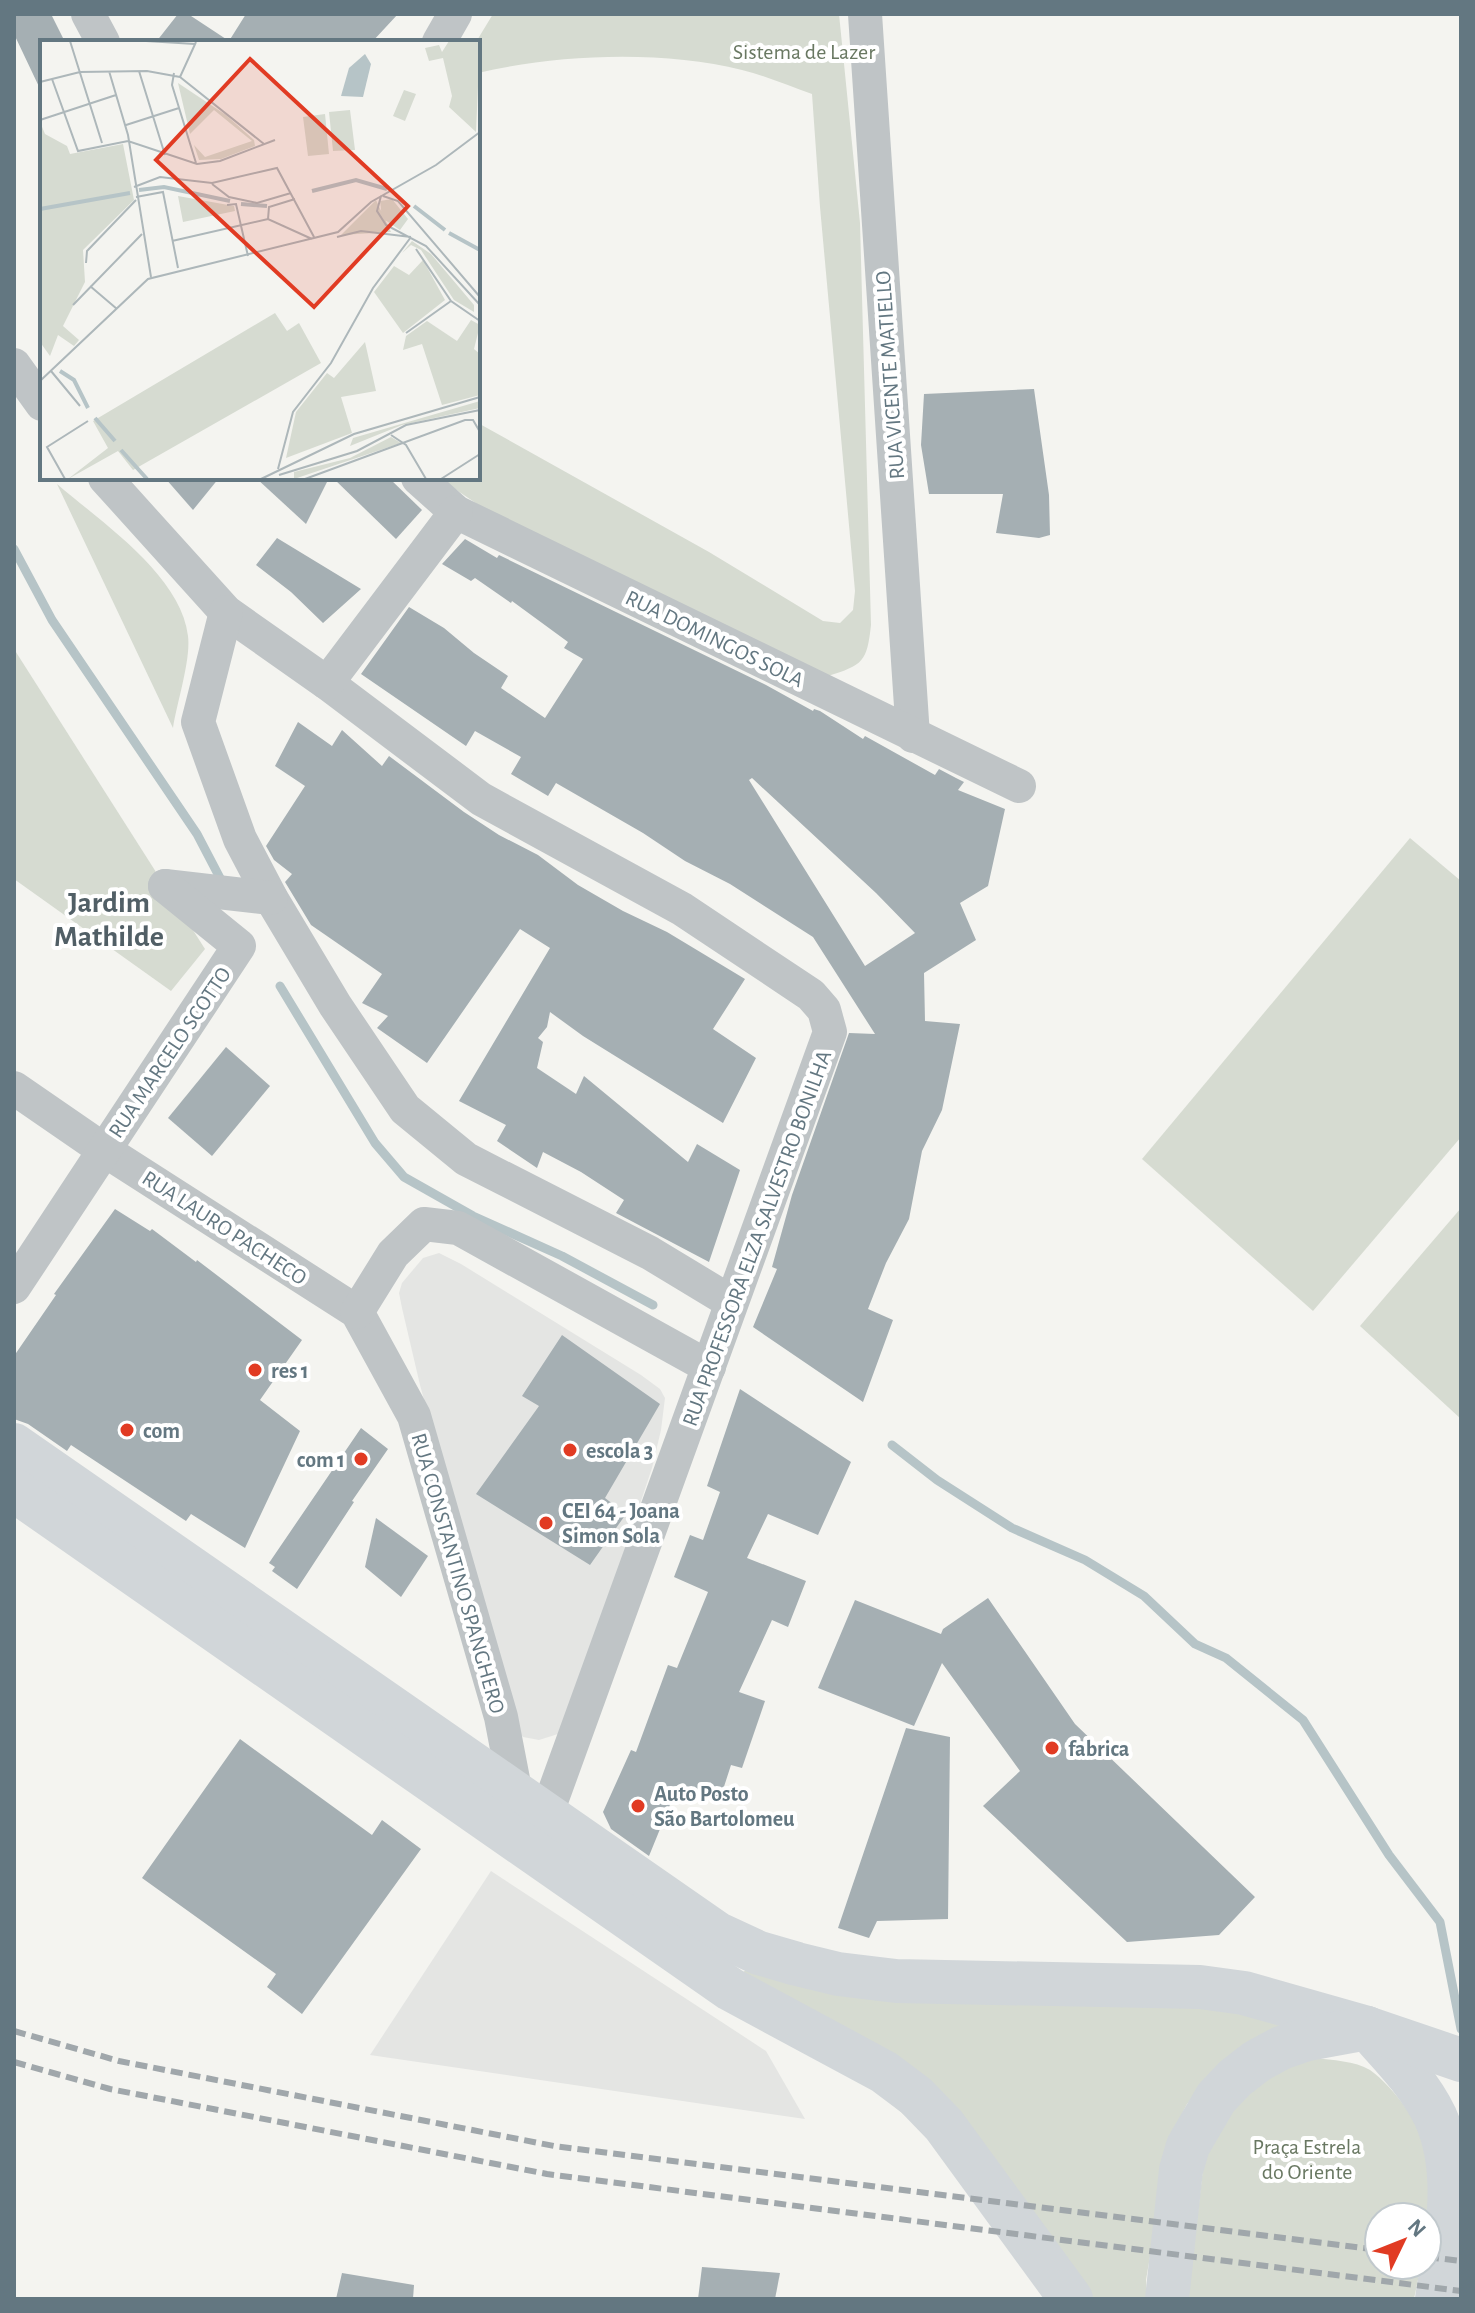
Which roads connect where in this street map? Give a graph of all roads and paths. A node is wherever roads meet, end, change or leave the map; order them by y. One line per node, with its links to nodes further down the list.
1 (455, 14): 3 (street)
2 (865, 14): 11 (street, RUA VICENTE MATIELLO)
3 (440, 40)
4 (14, 365): 5 (street)
5 (40, 401)
6 (107, 480): 9 (street, RUA PROFESSORA ELZA SALVESTRO BONILHA)
7 (420, 480): 8 (street, RUA DOMINGOS SOLA)
8 (456, 512): 10 (street); 11 (street, RUA DOMINGOS SOLA)
9 (226, 612): 10 (street, RUA PROFESSORA ELZA SALVESTRO BONILHA); 13 (street)
10 (327, 683): 17 (street, RUA PROFESSORA ELZA SALVESTRO BONILHA)
11 (913, 736): 12 (street, RUA DOMINGOS SOLA)
12 (1019, 786)
13 (271, 898): 15 (street, RUA MARCELO SCOTTO); 17 (street)
14 (14, 1088): 15 (street, RUA LAURO PACHECO)
15 (104, 1150): 16 (street, RUA MARCELO SCOTTO); 18 (street, RUA LAURO PACHECO)
16 (14, 1287)
17 (731, 1302): 19 (street, RUA PROFESSORA ELZA SALVESTRO BONILHA)
18 (357, 1312): 19 (street); 22 (street, RUA CONSTANTINO SPANGHERO)
19 (709, 1367): 22 (street, RUA PROFESSORA ELZA SALVESTRO BONILHA)
20 (14, 1445): 22 (main road)
21 (14, 1490): 22 (main road)
22 (529, 1819): 23 (main road); 26 (main road)
23 (1367, 2028): 24 (main road); 25 (main road); 27 (main road)
24 (1461, 2060)
25 (1454, 2227): 28 (main road)
26 (1071, 2299)
27 (1167, 2299)
28 (1437, 2299)

